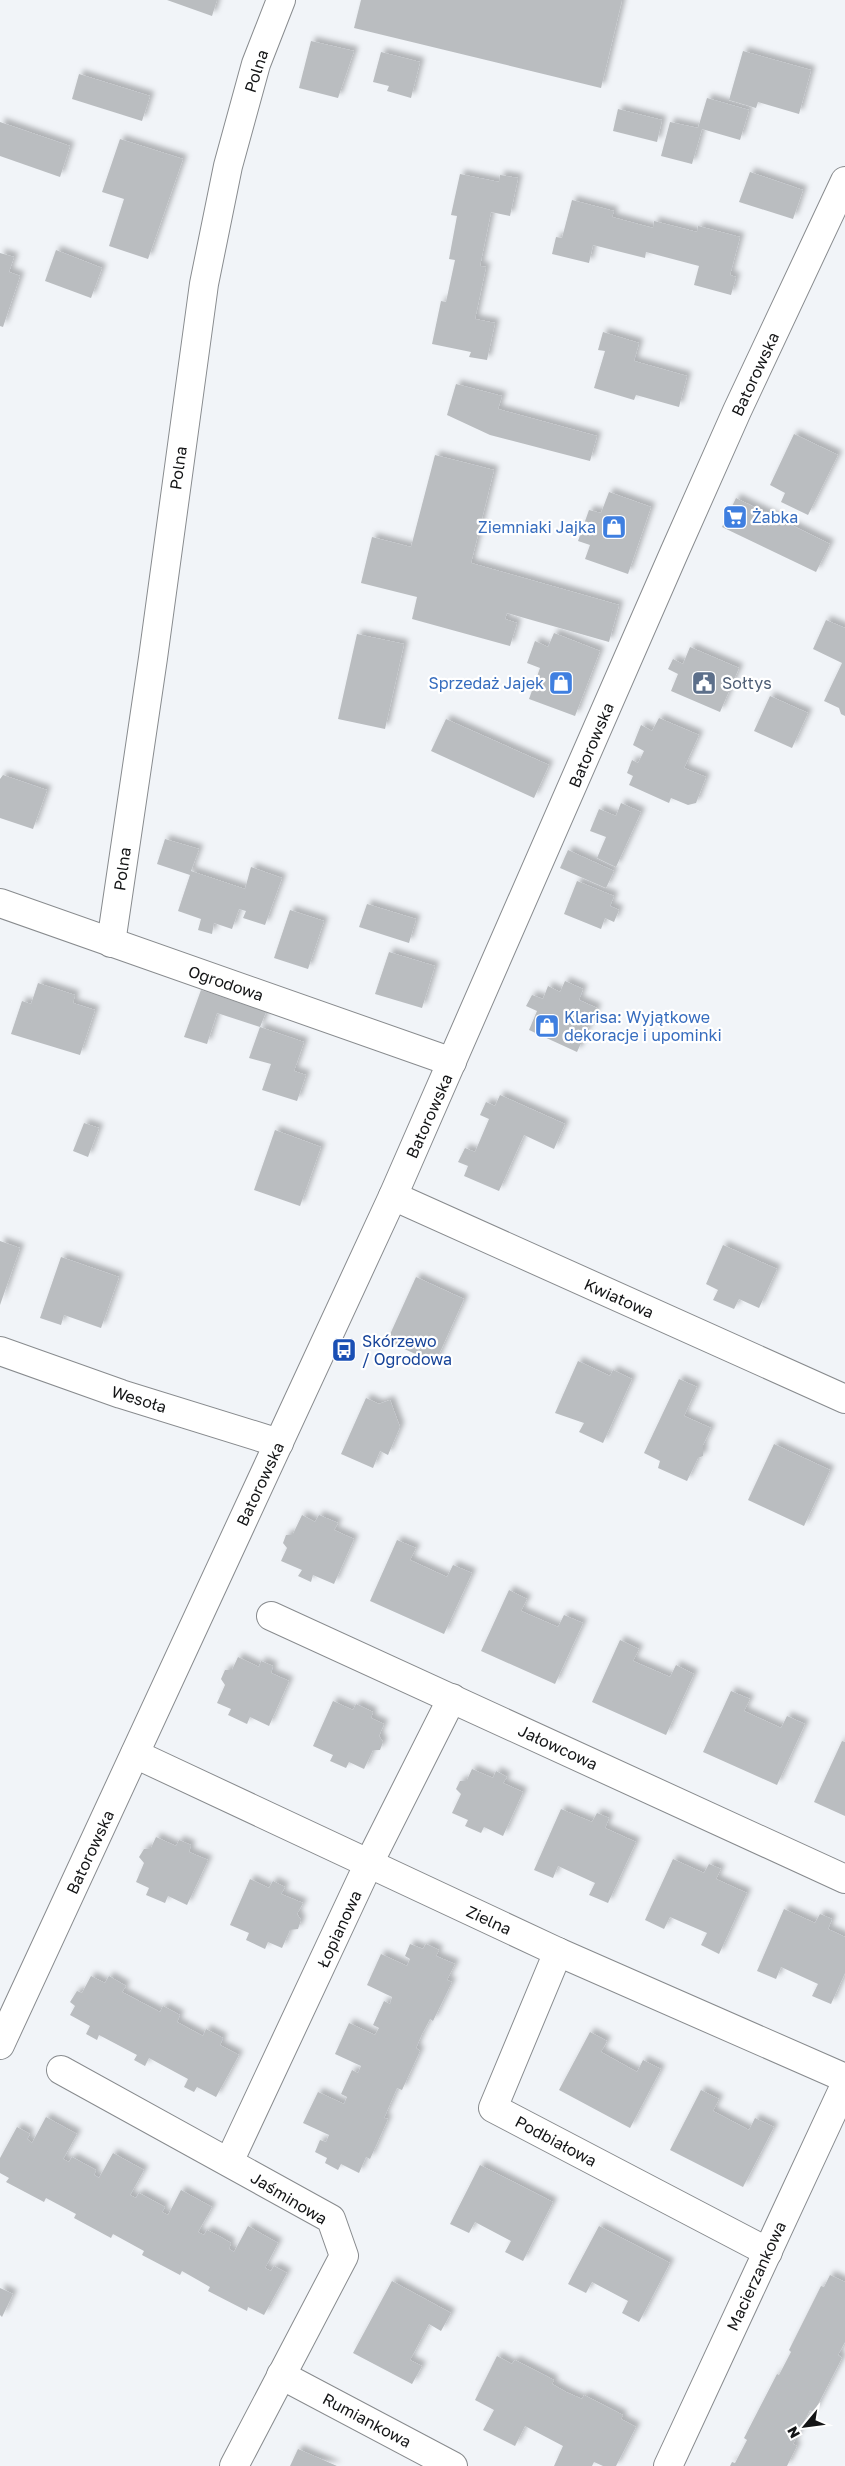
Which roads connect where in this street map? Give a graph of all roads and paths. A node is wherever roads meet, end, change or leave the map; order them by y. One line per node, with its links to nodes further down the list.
1 (281, 0): 4 (street, Polna)
2 (845, 181): 5 (street, Batorowska)
3 (0, 904): 4 (street, Ogrodowa)
4 (111, 943): 5 (street, Ogrodowa)
5 (452, 1062): 6 (street, Batorowska)
6 (393, 1196): 8 (street, Kwiatowa); 9 (street, Batorowska)
7 (0, 1351): 9 (street, Wesoła)
8 (845, 1399)
9 (279, 1443): 12 (street, Batorowska)
10 (271, 1616): 11 (street, Jałowcowa)
11 (452, 1698): 13 (street, Łopianowa); 14 (street, Jałowcowa)
12 (135, 1754): 13 (street, Zielna); 16 (street, Batorowska)
13 (369, 1864): 15 (street, Zielna); 20 (street, Łopianowa)
14 (845, 1879)
15 (558, 1952): 18 (street, Zielna); 21 (street, Podbiałowa)
16 (0, 2045)
17 (61, 2070): 20 (street, Jaśminowa)
18 (845, 2078)
19 (845, 2085): 21 (street, Macierzankowa)
20 (229, 2162): 22 (street, Jaśminowa)
21 (768, 2252): 25 (street, Macierzankowa)
22 (281, 2375): 23 (street, Jaśminowa); 24 (street, Rumiankowa)
23 (234, 2466)
24 (453, 2466)
25 (668, 2466)

